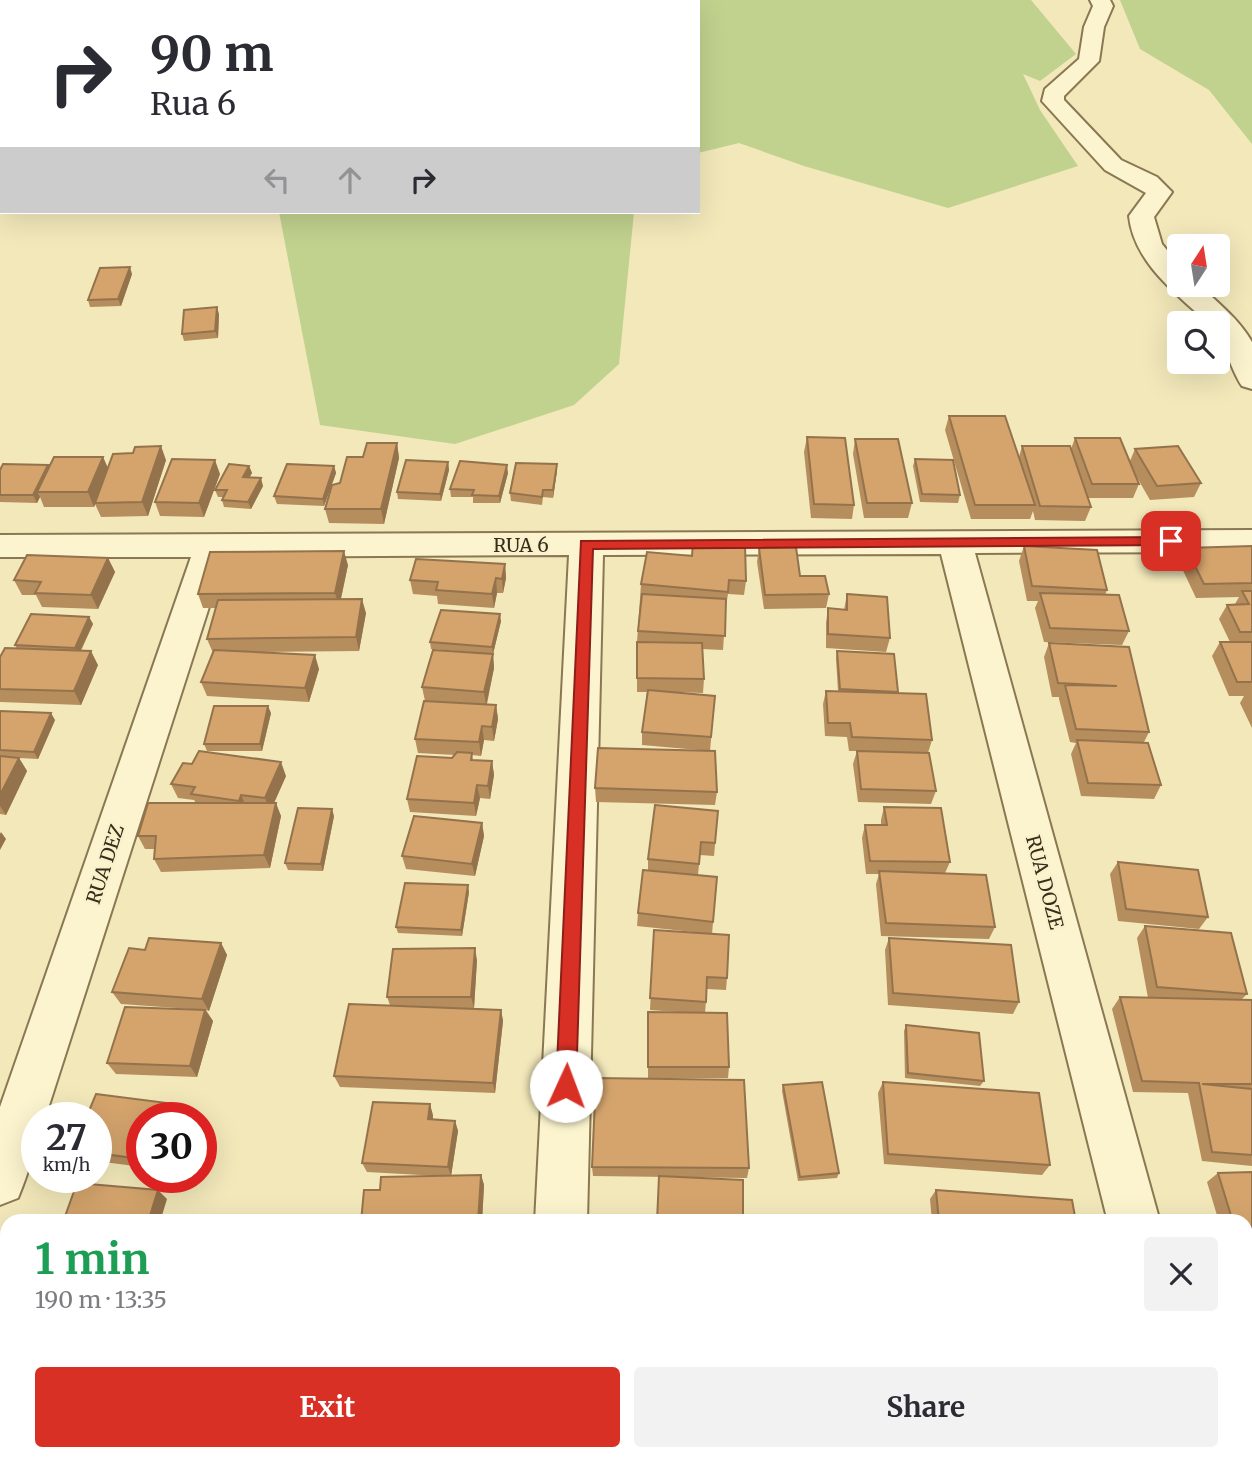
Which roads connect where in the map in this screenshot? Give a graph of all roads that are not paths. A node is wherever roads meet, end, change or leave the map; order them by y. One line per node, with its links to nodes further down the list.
1 (1100, 0): 2 (street)
2 (1167, 269)
3 (1198, 298): 4 (street)
4 (1252, 380)
5 (1252, 541): 6 (street, RUA 6)
6 (955, 542): 7 (street, RUA 6); 12 (street, RUA DOZE)
7 (586, 544): 9 (street, RUA 6); 11 (street)
8 (0, 546): 9 (street, RUA 6)
9 (211, 547): 10 (street, RUA DEZ)
10 (0, 1180)
11 (561, 1214)
12 (1132, 1214)

